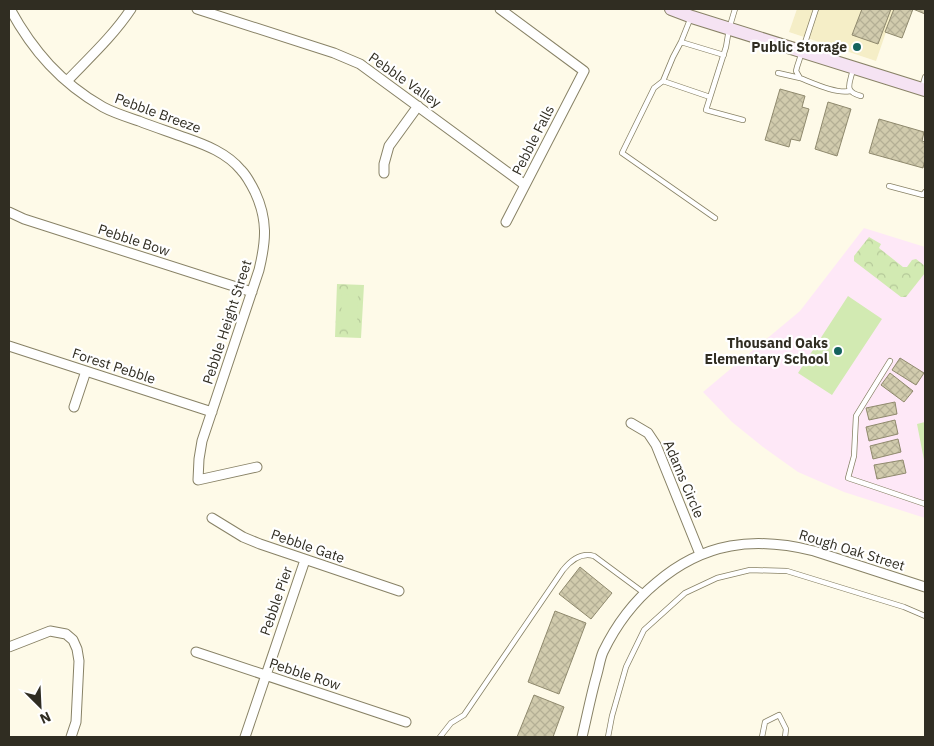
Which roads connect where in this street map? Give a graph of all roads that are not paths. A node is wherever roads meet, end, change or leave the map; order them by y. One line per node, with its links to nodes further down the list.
1 (10, 9): 16 (street, Pebble Breeze)
2 (131, 9): 16 (street)
3 (197, 9): 22 (street, Pebble Valley)
4 (500, 9): 25 (street, Pebble Falls)
5 (671, 9): 8 (main road)
6 (735, 9): 9 (lane)
7 (816, 9): 11 (lane)
8 (691, 17): 9 (main road); 10 (lane)
9 (729, 29): 11 (main road); 12 (lane)
10 (681, 42): 12 (lane); 17 (lane)
11 (803, 52): 13 (main road); 15 (lane)
12 (724, 55): 21 (lane)
13 (854, 68): 18 (main road); 19 (lane)
14 (778, 73): 15 (lane)
15 (800, 78): 19 (lane)
16 (67, 81): 28 (street, Pebble Breeze)
17 (663, 81): 21 (lane); 30 (lane)
18 (924, 85)
19 (850, 91): 20 (lane)
20 (861, 96)
21 (710, 97): 23 (lane)
22 (418, 106): 24 (street); 25 (street, Pebble Valley)
23 (744, 120)
24 (384, 173)
25 (525, 185): 31 (street, Pebble Falls)
26 (889, 186): 27 (lane)
27 (925, 192)
28 (257, 196): 32 (street, Pebble Height Street)
29 (9, 212): 32 (street, Pebble Bow)
30 (715, 218)
31 (506, 222)
32 (252, 292): 37 (street, Pebble Height Street)
33 (9, 346): 35 (street, Forest Pebble)
34 (890, 361): 40 (lane)
35 (86, 371): 36 (street); 37 (street, Forest Pebble)
36 (74, 407)
37 (212, 412): 39 (street, Pebble Height Street)
38 (631, 423): 42 (street, Adams Circle)
39 (257, 467)
40 (925, 504)
41 (212, 518): 43 (street, Pebble Gate)
42 (700, 554): 44 (street, Rough Oak Street); 46 (street, Rough Oak Street)
43 (305, 560): 45 (street, Pebble Gate); 50 (street, Pebble Pier)
44 (925, 587)
45 (398, 591)
46 (644, 593): 54 (lane); 55 (street, Rough Oak Street)
47 (925, 616): 56 (lane)
48 (9, 648): 52 (street)
49 (196, 652): 50 (street, Pebble Row)
50 (266, 676): 51 (street, Pebble Row); 53 (street, Pebble Pier)
51 (406, 722)
52 (71, 737)
53 (245, 737)
54 (440, 737)
55 (582, 737)
56 (608, 737)
57 (762, 737): 58 (lane)
58 (785, 737)

